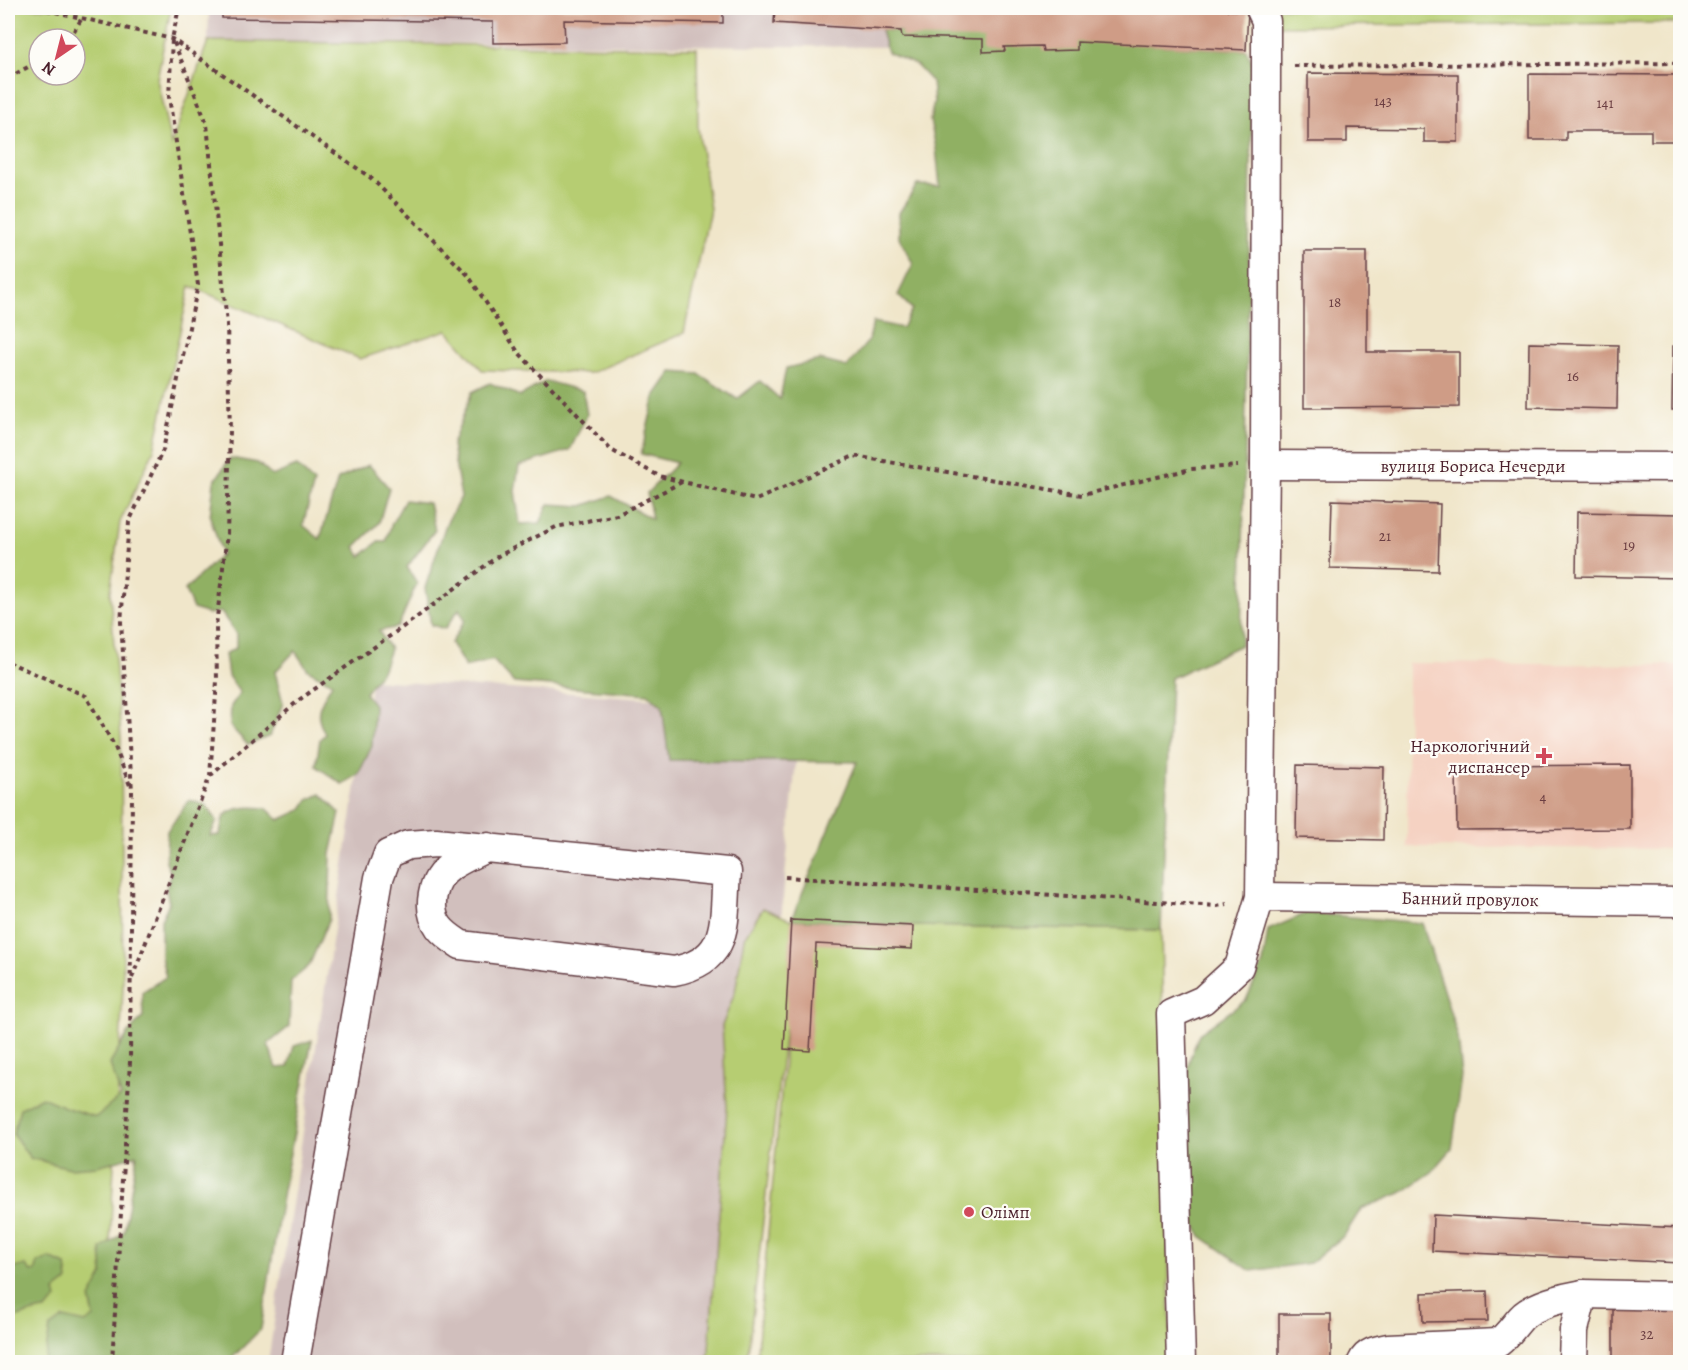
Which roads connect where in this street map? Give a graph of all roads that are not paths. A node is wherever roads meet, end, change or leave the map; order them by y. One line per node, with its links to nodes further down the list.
1 (1260, 8): 2 (street)
2 (1265, 465): 3 (street, вулиця Бориса Нечерди); 5 (street)
3 (1680, 467)
4 (488, 847): 4 (street); 9 (street)
5 (1260, 897): 6 (street, Банний провулок); 10 (street)
6 (1680, 902)
7 (1583, 1294): 8 (street); 11 (street); 12 (street)
8 (1680, 1296)
9 (295, 1362)
10 (1181, 1362)
11 (1362, 1362)
12 (1573, 1362)

